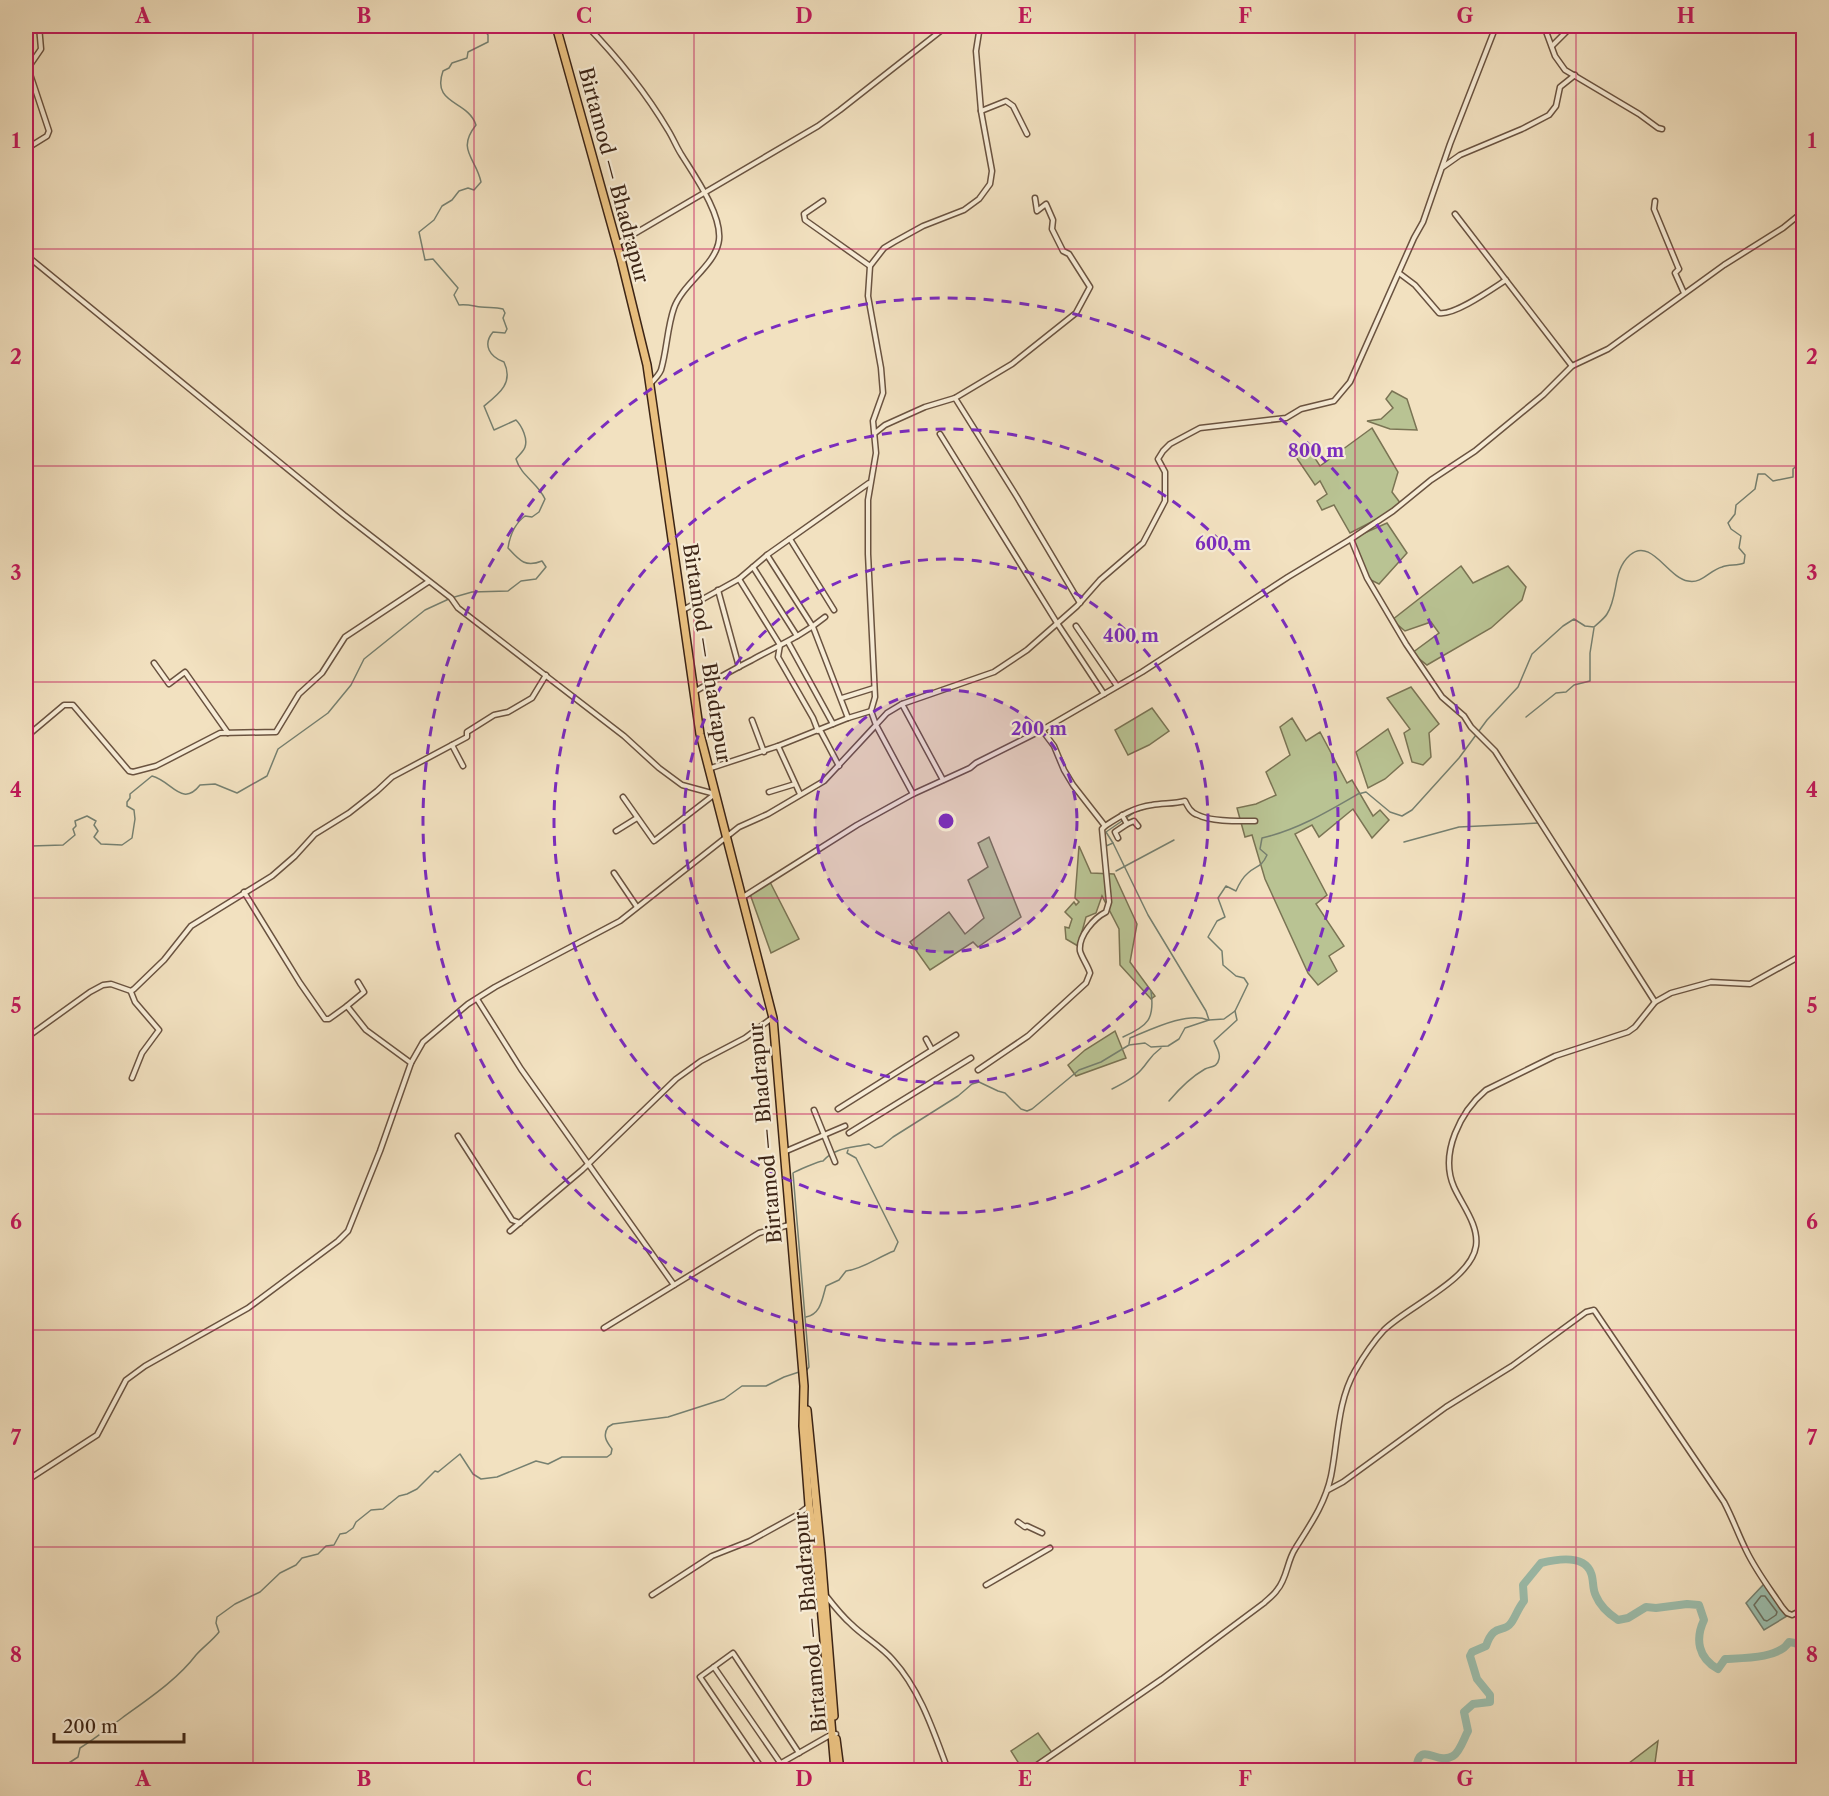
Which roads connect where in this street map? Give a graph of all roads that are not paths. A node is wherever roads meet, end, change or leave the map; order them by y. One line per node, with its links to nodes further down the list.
1 (39, 26): 14 (street)
2 (556, 26): 22 (main road, Birtamod — Bhadrapur)
3 (587, 26): 16 (street)
4 (948, 26): 16 (street)
5 (980, 26): 11 (street)
6 (1496, 26): 15 (street)
7 (1544, 26): 9 (street)
8 (1572, 26): 9 (street)
9 (1552, 46): 10 (street)
10 (1575, 75): 12 (street); 15 (street)
11 (981, 111): 13 (street); 24 (street)
12 (1662, 129)
13 (1027, 134)
14 (26, 149)
15 (1442, 167): 25 (street)
16 (704, 191): 22 (street); 29 (street)
17 (1035, 198): 30 (street)
18 (823, 201): 24 (street)
19 (1655, 201): 27 (street)
20 (1803, 211): 27 (street)
21 (1455, 214): 26 (street)
22 (617, 244): 29 (main road, Birtamod — Bhadrapur)
23 (26, 255): 39 (street)
24 (870, 266): 31 (street)
25 (1399, 273): 26 (street); 41 (street)
26 (1506, 280): 28 (street)
27 (1684, 293): 28 (street)
28 (1572, 366): 35 (street)
29 (650, 385): 43 (main road, Birtamod — Bhadrapur)
30 (955, 398): 31 (street); 41 (street)
31 (875, 434): 33 (street)
32 (940, 434): 45 (street)
33 (870, 482): 34 (street); 55 (street)
34 (790, 538): 36 (street); 42 (street)
35 (1351, 539): 54 (street); 99 (street)
36 (766, 555): 37 (street); 47 (street)
37 (753, 567): 38 (street); 48 (street)
38 (739, 579): 40 (street); 50 (street)
39 (429, 582): 53 (street); 67 (street)
40 (718, 590): 43 (street); 52 (street)
41 (1080, 603): 45 (street)
42 (834, 610)
43 (682, 611): 56 (main road, Birtamod — Bhadrapur)
44 (825, 617): 47 (street)
45 (1057, 624): 57 (street); 59 (street)
46 (1076, 626): 54 (street)
47 (813, 627): 48 (street); 58 (street)
48 (797, 636): 49 (street)
49 (789, 642): 50 (street); 63 (street)
50 (780, 645): 52 (street); 65 (street)
51 (154, 663): 67 (street)
52 (739, 667): 56 (street)
53 (546, 675): 69 (street); 78 (street)
54 (1117, 686): 57 (street)
55 (874, 688): 58 (street); 60 (street)
56 (693, 692): 74 (main road, Birtamod — Bhadrapur)
57 (1104, 694): 66 (street)
58 (842, 698): 61 (street)
59 (902, 704): 64 (street); 75 (street)
60 (871, 711): 61 (street); 64 (street)
61 (848, 718): 63 (street)
62 (752, 720): 71 (street)
63 (833, 724): 65 (street)
64 (876, 725): 73 (street); 80 (street)
65 (819, 730): 70 (street); 73 (street)
66 (1042, 730): 75 (street); 86 (street)
67 (228, 733): 68 (street)
68 (26, 737)
69 (452, 745): 72 (street); 92 (street)
70 (778, 747): 71 (street); 76 (street)
71 (764, 752): 74 (street)
72 (463, 766)
73 (839, 766): 79 (street)
74 (708, 769): 78 (main road, Birtamod — Bhadrapur)
75 (944, 780): 80 (street)
76 (795, 784): 77 (street); 79 (street)
77 (769, 792)
78 (715, 794): 83 (street); 89 (main road, Birtamod — Bhadrapur)
79 (800, 794): 89 (street)
80 (913, 794): 93 (street)
81 (623, 797): 83 (street)
82 (1122, 815): 84 (street); 85 (street); 86 (street)
83 (637, 818): 88 (street)
84 (1255, 821)
85 (1127, 824): 87 (street); 90 (street)
86 (1105, 826): 108 (street)
87 (1138, 826)
88 (616, 831)
89 (726, 836): 93 (main road, Birtamod — Bhadrapur); 94 (street)
90 (1119, 838)
91 (614, 873): 94 (street)
92 (244, 892): 97 (street); 100 (street)
93 (742, 897): 101 (main road, Birtamod — Bhadrapur)
94 (638, 907): 98 (street)
95 (1803, 954): 99 (street)
96 (358, 982): 100 (street)
97 (131, 992): 103 (street); 109 (street)
98 (477, 999): 107 (street); 118 (street)
99 (1655, 1002): 126 (street)
100 (347, 1006): 107 (street)
101 (773, 1018): 116 (main road, Birtamod — Bhadrapur); 118 (street)
102 (956, 1035): 105 (street)
103 (26, 1036)
104 (926, 1039): 105 (street)
105 (932, 1050): 110 (street)
106 (971, 1058): 113 (street)
107 (411, 1063): 125 (street)
108 (978, 1070)
109 (132, 1078)
110 (838, 1109)
111 (814, 1110): 114 (street)
112 (845, 1126): 114 (street)
113 (849, 1133)
114 (824, 1135): 116 (street); 117 (street)
115 (458, 1136): 119 (street)
116 (783, 1152): 120 (main road, Birtamod — Bhadrapur)
117 (835, 1162)
118 (589, 1163): 119 (street); 122 (street)
119 (520, 1223): 121 (street)
120 (789, 1225): 122 (street); 124 (main road, Birtamod — Bhadrapur)
121 (510, 1231)
122 (674, 1286): 123 (street)
123 (604, 1328)
124 (804, 1399): 127 (main road, Birtamod — Bhadrapur); 132 (main road, Birtamod — Bhadrapur)
125 (26, 1481)
126 (1328, 1491): 134 (street); 146 (street)
127 (809, 1506): 132 (main road, Birtamod — Bhadrapur); 133 (street)
128 (1017, 1522): 129 (street)
129 (1042, 1533)
130 (1050, 1548): 131 (street)
131 (986, 1585)
132 (821, 1593): 136 (main road, Birtamod — Bhadrapur); 145 (street)
133 (652, 1595)
134 (1803, 1609)
135 (714, 1666): 137 (street); 139 (street); 141 (street)
136 (834, 1734): 137 (street); 143 (main road, Birtamod — Bhadrapur); 144 (main road, Birtamod — Bhadrapur)
137 (799, 1753): 139 (street)
138 (26, 1761): 140 (street)
139 (781, 1764): 142 (street)
140 (32, 1770)
141 (763, 1770)
142 (769, 1770)
143 (835, 1770)
144 (840, 1770)
145 (948, 1770)
146 (1030, 1770)

